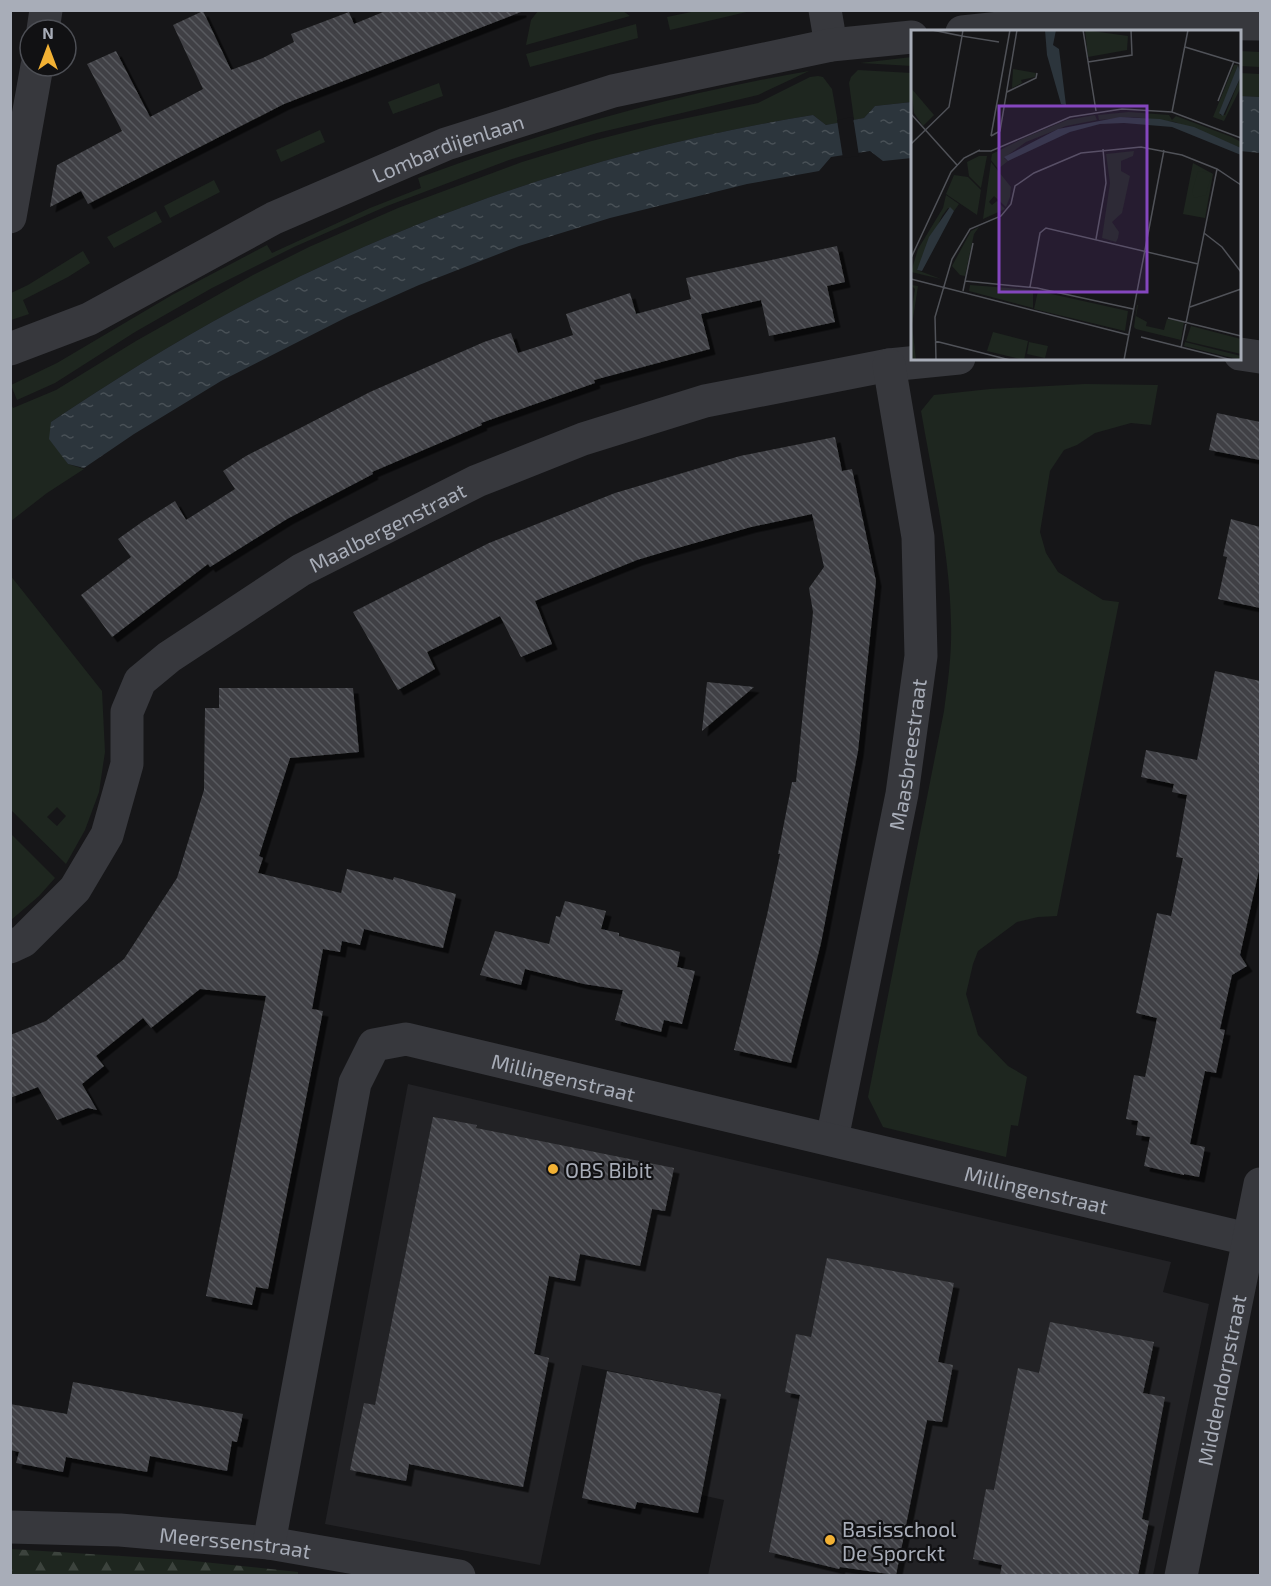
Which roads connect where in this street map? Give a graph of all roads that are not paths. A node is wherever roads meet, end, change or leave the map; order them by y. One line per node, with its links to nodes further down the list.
1 (825, 10): 5 (street)
2 (1260, 24): 3 (street)
3 (981, 30)
4 (911, 37): 5 (street, Lombardijenlaan)
5 (831, 45): 8 (street, Lombardijenlaan)
6 (35, 78): 7 (street)
7 (10, 217)
8 (12, 348)
9 (1241, 354): 10 (street)
10 (1260, 357)
11 (938, 360): 12 (street, Maalbergenstraat)
12 (889, 365): 13 (street, Maalbergenstraat); 14 (street, Maasbreestraat)
13 (10, 947)
14 (832, 1139): 16 (street, Millingenstraat); 18 (street, Millingenstraat)
15 (1260, 1184): 16 (street, Middendorpstraat)
16 (1255, 1241): 20 (street, Middendorpstraat)
17 (10, 1527): 18 (street, Meerssenstraat)
18 (269, 1543): 19 (street, Meerssenstraat)
19 (459, 1575)
20 (1181, 1575)

